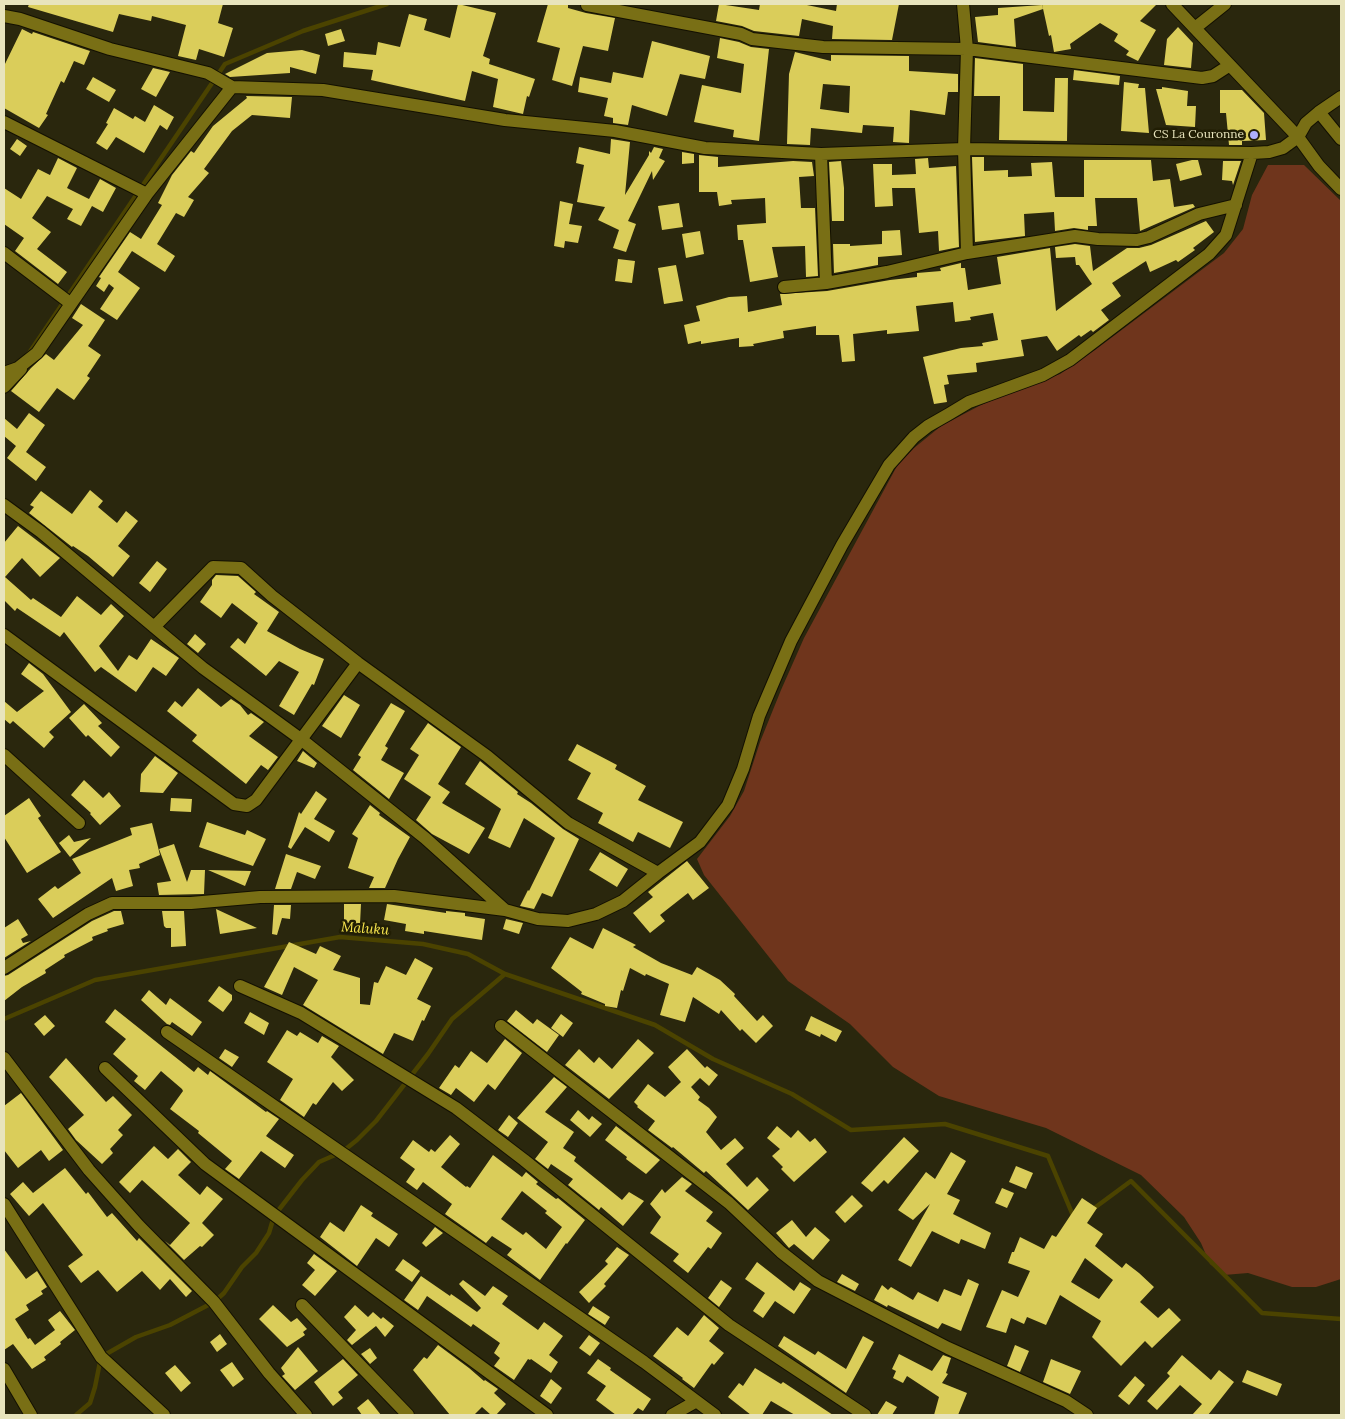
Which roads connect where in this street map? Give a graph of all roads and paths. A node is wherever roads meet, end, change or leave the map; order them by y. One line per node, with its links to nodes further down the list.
1 (963, 4): 7 (street)
2 (1172, 4): 6 (street)
3 (1225, 4): 6 (street)
4 (587, 5): 7 (street)
5 (4, 16): 9 (street)
6 (1195, 28): 8 (street)
7 (967, 49): 8 (street); 15 (street)
8 (1230, 65): 13 (street)
9 (232, 87): 17 (street); 19 (street)
10 (1341, 97): 11 (street)
11 (1319, 112): 13 (street); 14 (street)
12 (4, 122): 19 (street)
13 (1298, 137): 16 (street); 18 (street)
14 (1341, 138)
15 (964, 149): 16 (street); 17 (street); 22 (street)
16 (1252, 153): 20 (street)
17 (821, 154): 23 (street)
18 (1341, 189)
19 (147, 194): 25 (street)
20 (1236, 205): 22 (street); 36 (street)
21 (4, 253): 25 (street)
22 (967, 253): 23 (street)
23 (826, 282): 24 (street)
24 (784, 287)
25 (70, 303): 26 (street)
26 (37, 353): 27 (street); 28 (street)
27 (4, 373)
28 (4, 388)
29 (4, 505): 30 (street)
30 (154, 627): 32 (street); 33 (street)
31 (4, 635): 33 (street)
32 (358, 664): 33 (street); 36 (street)
33 (302, 740): 37 (street)
34 (4, 755): 35 (street)
35 (79, 823)
36 (658, 873): 37 (street)
37 (505, 910): 38 (street)
38 (4, 968)
39 (240, 986): 55 (street)
40 (501, 1026): 56 (street)
41 (167, 1032): 47 (street)
42 (4, 1058): 50 (street)
43 (105, 1068): 52 (street)
44 (4, 1204): 49 (street)
45 (302, 1305): 51 (street)
46 (4, 1369): 48 (street)
47 (695, 1402): 53 (street); 54 (street)
48 (31, 1415)
49 (164, 1415)
50 (306, 1415)
51 (408, 1415)
52 (547, 1415)
53 (672, 1415)
54 (715, 1415)
55 (865, 1415)
56 (1087, 1415)

